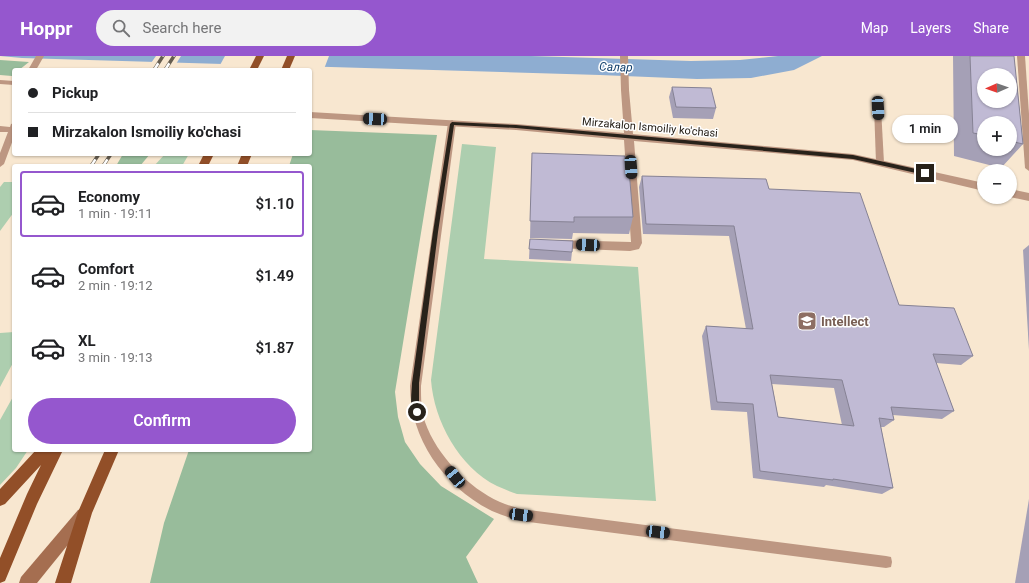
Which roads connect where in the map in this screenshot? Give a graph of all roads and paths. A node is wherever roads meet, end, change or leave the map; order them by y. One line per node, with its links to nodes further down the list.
1 (260, 56): 7 (main road)
2 (291, 56): 8 (main road)
3 (624, 56): 11 (lane)
4 (1021, 56): 21 (lane)
5 (39, 58): 6 (lane)
6 (33, 68)
7 (254, 68)
8 (286, 68)
9 (0, 82): 10 (lane)
10 (12, 83)
11 (625, 90): 18 (street)
12 (878, 108): 19 (lane)
13 (312, 115): 14 (street, Mirzakalon Ismoiliy ko'chasi)
14 (452, 124): 18 (street, Mirzakalon Ismoiliy ko'chasi); 31 (lane)
15 (12, 128): 16 (lane)
16 (0, 129)
17 (12, 131): 20 (lane)
18 (629, 137): 19 (street, Mirzakalon Ismoiliy ko'chasi); 25 (street)
19 (880, 163): 22 (street, Mirzakalon Ismoiliy ko'chasi)
20 (0, 164)
21 (1029, 168)
22 (977, 185)
23 (1017, 194): 24 (street)
24 (1029, 197)
25 (547, 243)
26 (43, 452): 29 (main road)
27 (55, 452): 32 (main road)
28 (111, 452): 30 (main road)
29 (0, 499)
30 (85, 512): 33 (main road); 34 (main road)
31 (886, 562)
32 (0, 576)
33 (27, 583)
34 (63, 583)

